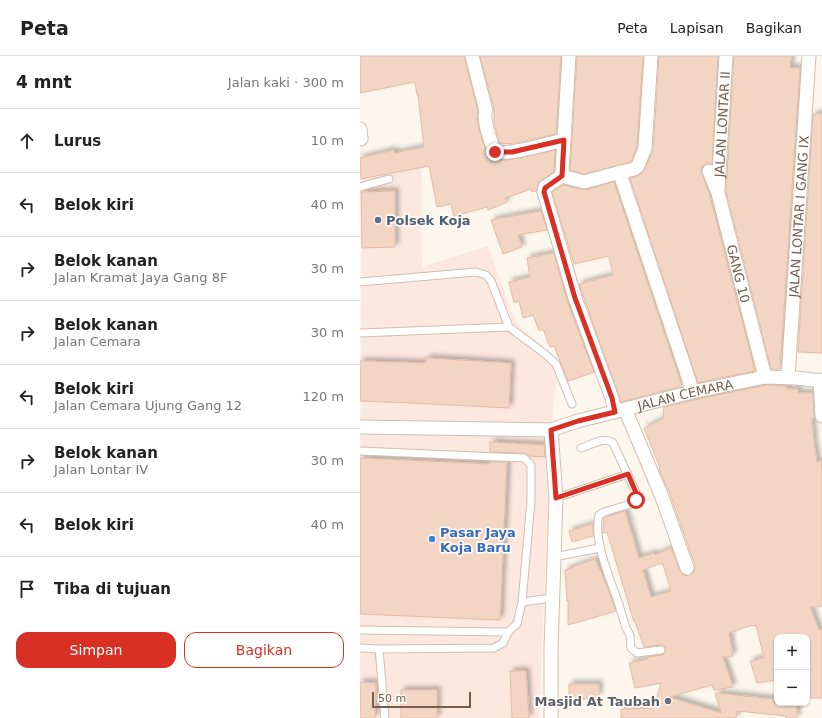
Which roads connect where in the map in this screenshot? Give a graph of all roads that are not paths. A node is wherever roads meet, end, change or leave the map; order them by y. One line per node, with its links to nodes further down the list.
1 (472, 56): 6 (street)
2 (569, 56): 6 (street)
3 (651, 56): 8 (street)
4 (726, 56): 12 (street, JALAN LONTAR II)
5 (809, 56): 17 (street, JALAN LONTAR I GANG IX)
6 (564, 140): 9 (street)
7 (709, 171): 12 (street, GANG 10)
8 (621, 172): 9 (street); 19 (street)
9 (562, 176): 21 (street)
10 (389, 179): 11 (lane)
11 (360, 187)
12 (718, 193): 16 (street, GANG 10)
13 (360, 282): 14 (lane)
14 (509, 327): 15 (lane); 20 (lane)
15 (360, 333)
16 (765, 377): 17 (street, JALAN CEMARA); 19 (street, JALAN CEMARA)
17 (788, 377): 18 (street, JALAN CEMARA)
18 (821, 380): 22 (street)
19 (692, 392): 21 (street, JALAN CEMARA)
20 (572, 404)
21 (620, 411): 24 (street, JALAN CEMARA); 31 (street)
22 (822, 416)
23 (360, 427): 24 (street, JALAN CEMARA)
24 (551, 430): 28 (street)
25 (581, 448): 27 (lane)
26 (360, 451): 33 (lane)
27 (628, 474): 28 (lane); 29 (lane)
28 (556, 498): 30 (street)
29 (600, 548): 30 (lane); 38 (lane)
30 (554, 556): 32 (street)
31 (687, 568)
32 (552, 598): 33 (lane); 40 (street)
33 (522, 602): 35 (lane)
34 (360, 630): 35 (lane)
35 (508, 632): 37 (lane)
36 (360, 648): 37 (lane)
37 (378, 649): 39 (lane)
38 (662, 650)
39 (385, 718)
40 (551, 718)

